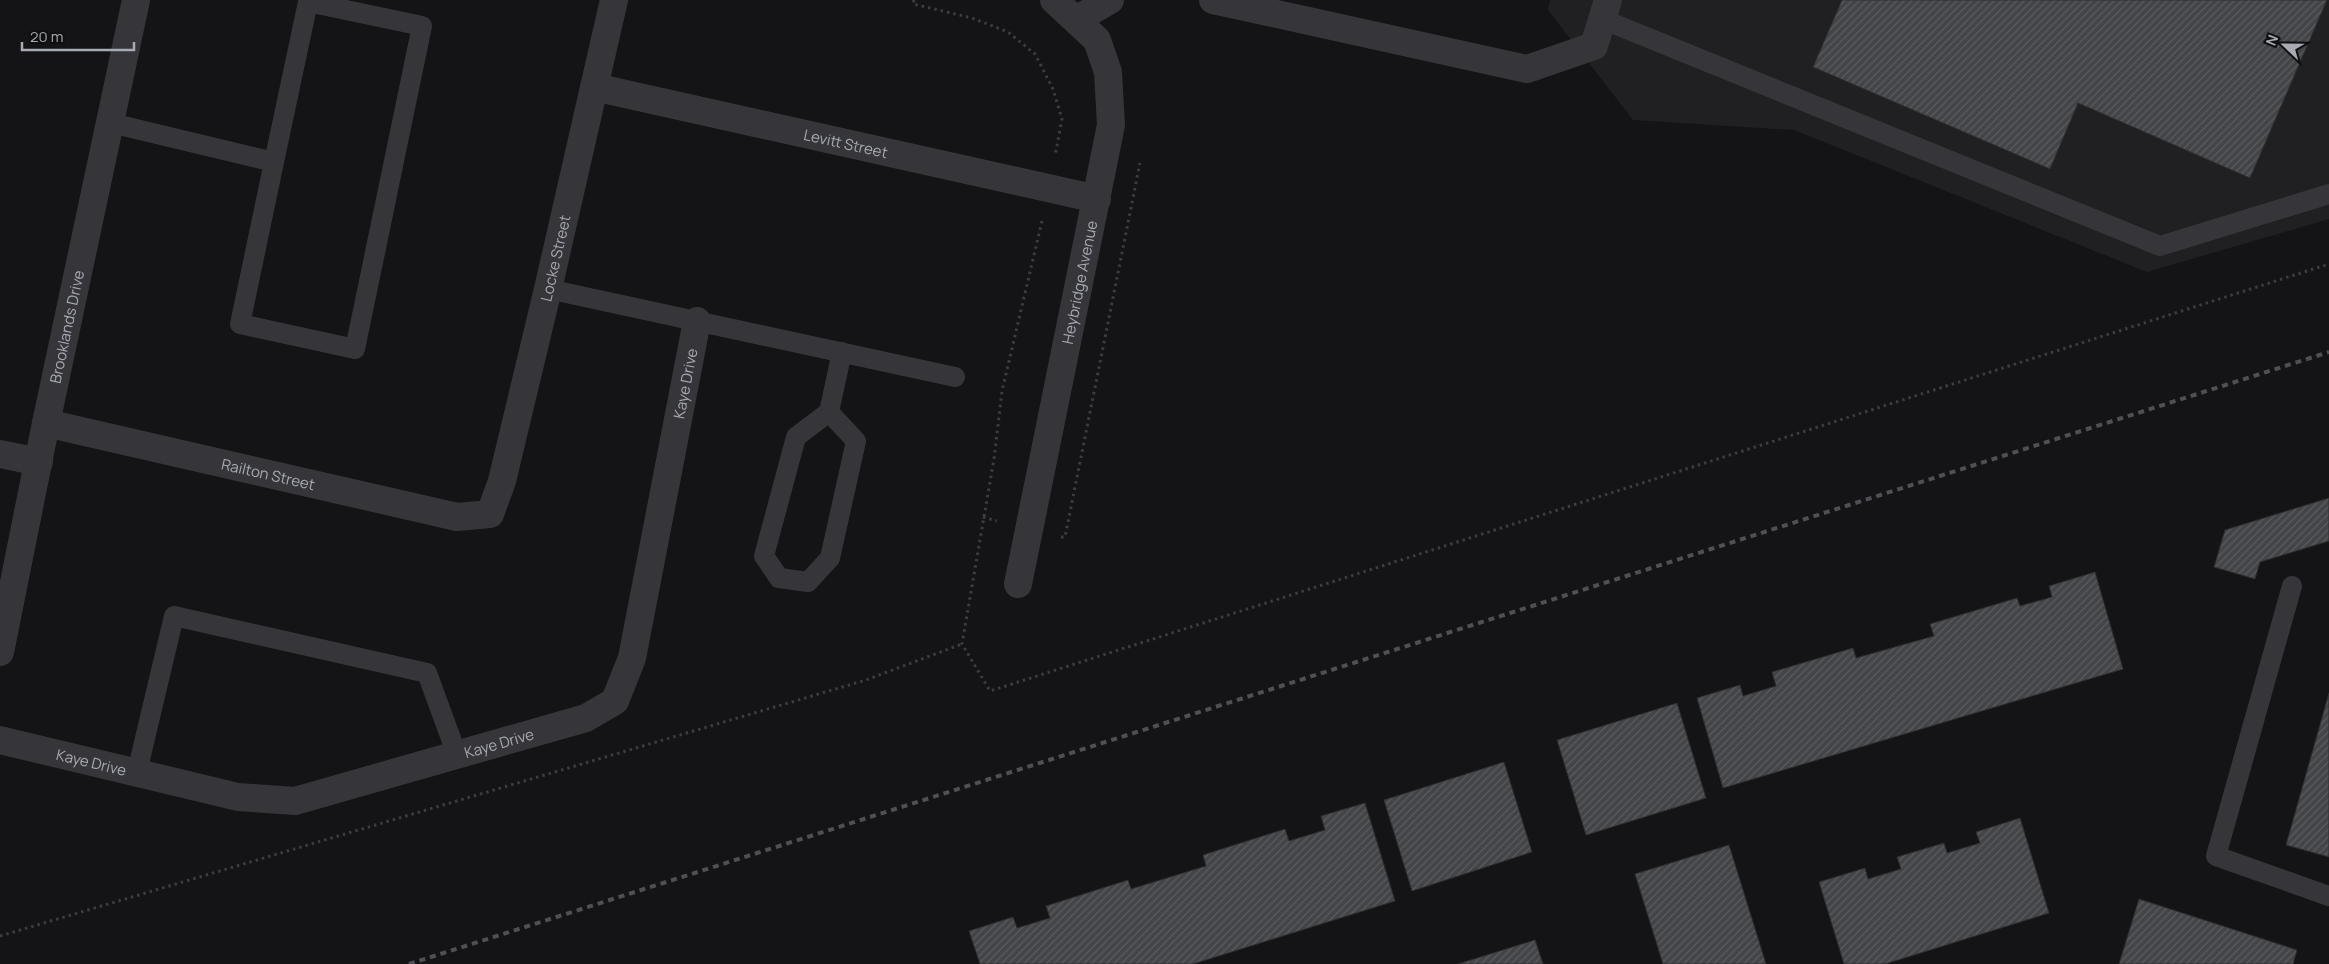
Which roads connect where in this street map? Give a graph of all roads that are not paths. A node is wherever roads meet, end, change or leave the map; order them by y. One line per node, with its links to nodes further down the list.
1 (136, 0): 9 (street, Brooklands Drive)
2 (614, 0): 8 (street, Locke Street)
3 (1054, 0): 7 (street, Heybridge Avenue)
4 (1110, 0): 7 (street)
5 (1214, 0): 6 (street)
6 (1605, 10): 11 (lane)
7 (1076, 20): 12 (street, Heybridge Avenue)
8 (594, 87): 12 (street, Levitt Street); 13 (street, Locke Street)
9 (111, 123): 10 (lane); 18 (street, Brooklands Drive)
10 (274, 162): 10 (lane)
11 (2329, 194)
12 (1097, 199): 22 (street, Heybridge Avenue)
13 (548, 289): 14 (lane); 21 (street, Locke Street)
14 (697, 321): 15 (lane); 26 (street, Kaye Drive)
15 (842, 352): 16 (lane); 17 (lane)
16 (955, 377)
17 (830, 412): 17 (lane)
18 (46, 423): 20 (street, Brooklands Drive); 21 (street, Railton Street)
19 (0, 454): 20 (street)
20 (39, 462): 24 (street, Brooklands Drive)
21 (490, 514)
22 (1018, 584)
23 (2292, 586): 28 (lane)
24 (0, 652)
25 (0, 740): 27 (street, Kaye Drive)
26 (457, 755): 27 (street, Kaye Drive); 27 (lane)
27 (137, 772)
28 (2329, 896)

